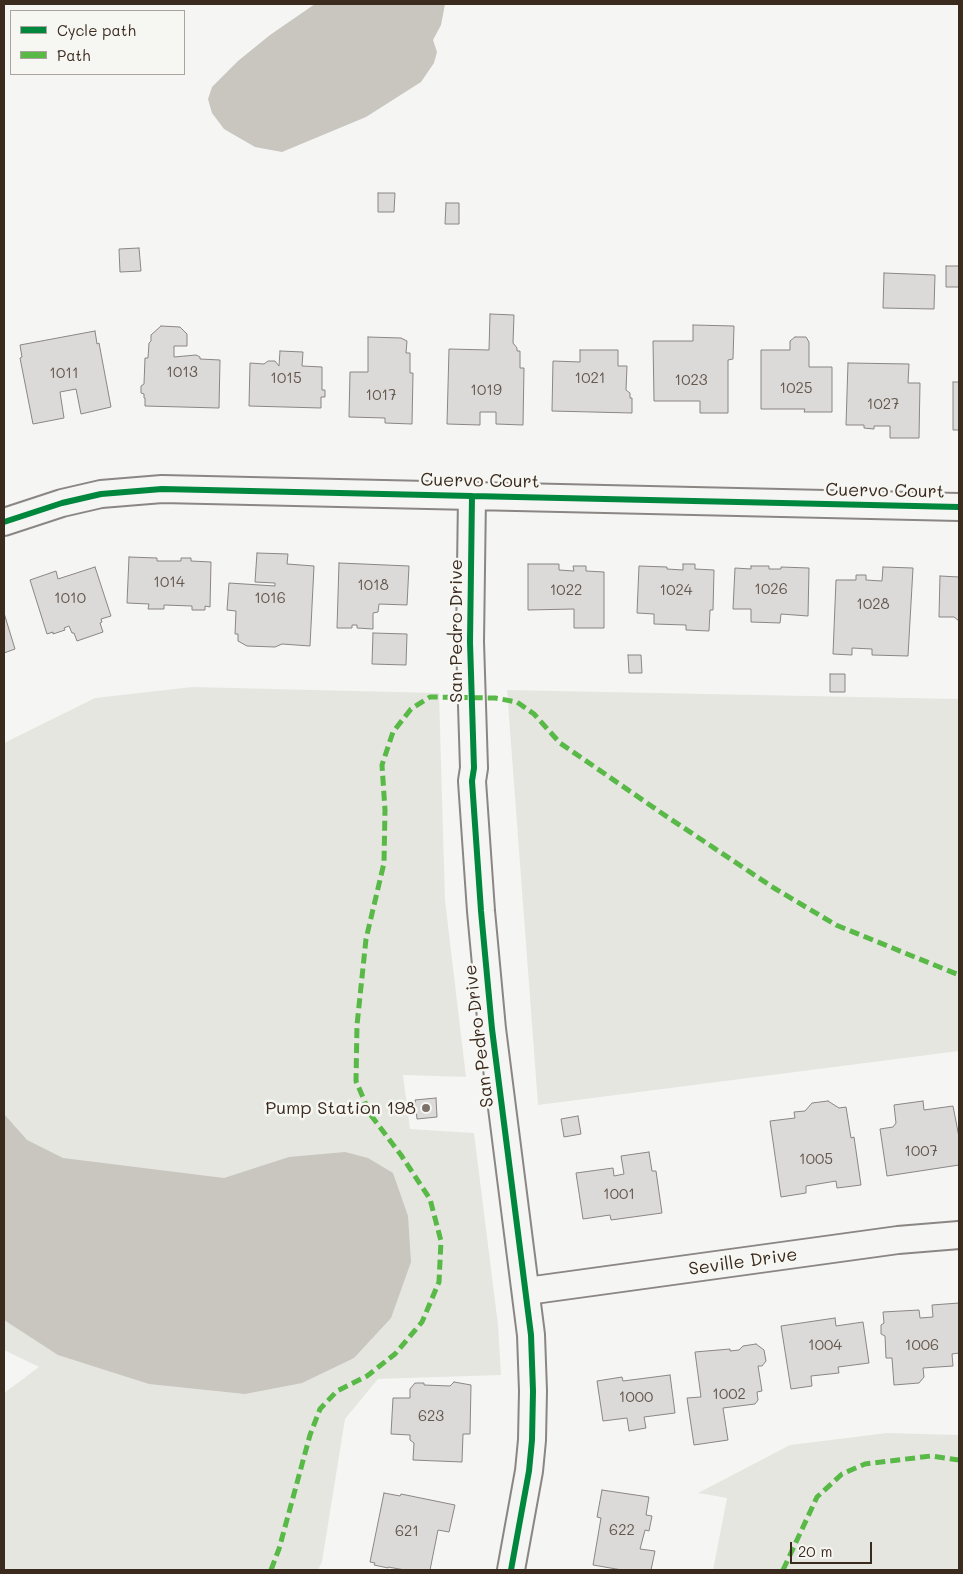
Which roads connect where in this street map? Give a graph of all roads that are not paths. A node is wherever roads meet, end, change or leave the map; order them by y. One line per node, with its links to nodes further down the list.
1 (472, 496): 2 (street, Cuervo Court); 3 (street, Cuervo Court); 5 (street, San Pedro Drive)
2 (959, 507)
3 (4, 522)
4 (959, 1235): 5 (street, Seville Drive)
5 (526, 1291): 6 (street, San Pedro Drive)
6 (511, 1570)

